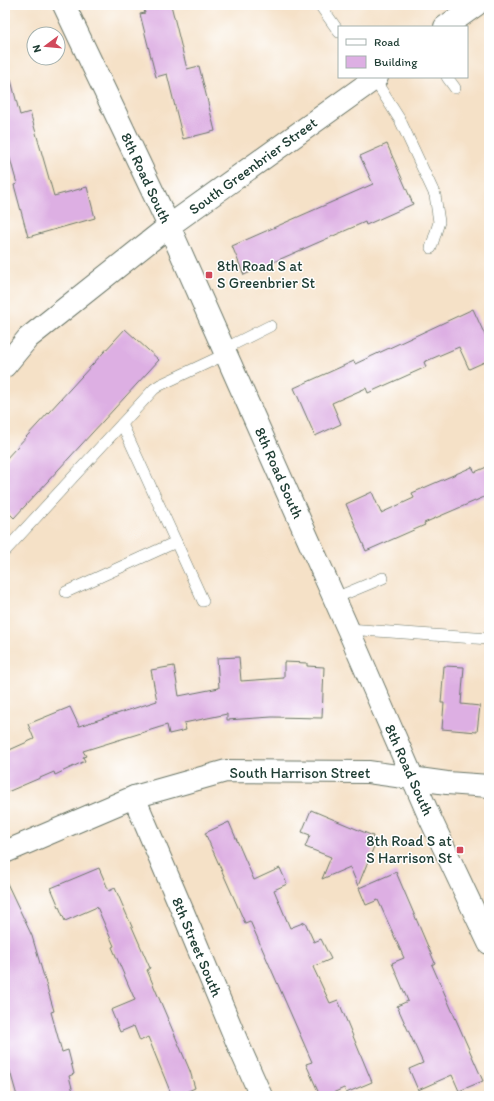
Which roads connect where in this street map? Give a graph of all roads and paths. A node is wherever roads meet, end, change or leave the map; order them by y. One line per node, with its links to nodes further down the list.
1 (64, 5): 9 (street, 8th Road South)
2 (320, 5): 5 (lane)
3 (476, 5): 4 (street)
4 (446, 26)
5 (338, 31)
6 (375, 78): 9 (street, South Greenbrier Street); 10 (lane)
7 (448, 78): 8 (lane)
8 (455, 88)
9 (169, 226): 12 (street, 8th Road South); 13 (street, South Greenbrier Street)
10 (431, 248)
11 (270, 326): 12 (lane)
12 (225, 351): 14 (lane); 19 (street, 8th Road South)
13 (5, 366)
14 (122, 424): 15 (lane); 16 (lane)
15 (176, 542): 18 (lane); 20 (lane)
16 (5, 551)
17 (383, 578): 19 (lane)
18 (66, 592)
19 (335, 598): 21 (street, 8th Road South)
20 (202, 601)
21 (348, 629): 22 (lane); 23 (street, 8th Road South)
22 (489, 639)
23 (412, 777): 24 (street, South Harrison Street); 25 (street, South Harrison Street); 27 (street, 8th Road South)
24 (489, 786)
25 (134, 797): 26 (street, South Harrison Street); 28 (street, 8th Street South)
26 (5, 852)
27 (489, 943)
28 (261, 1096)

